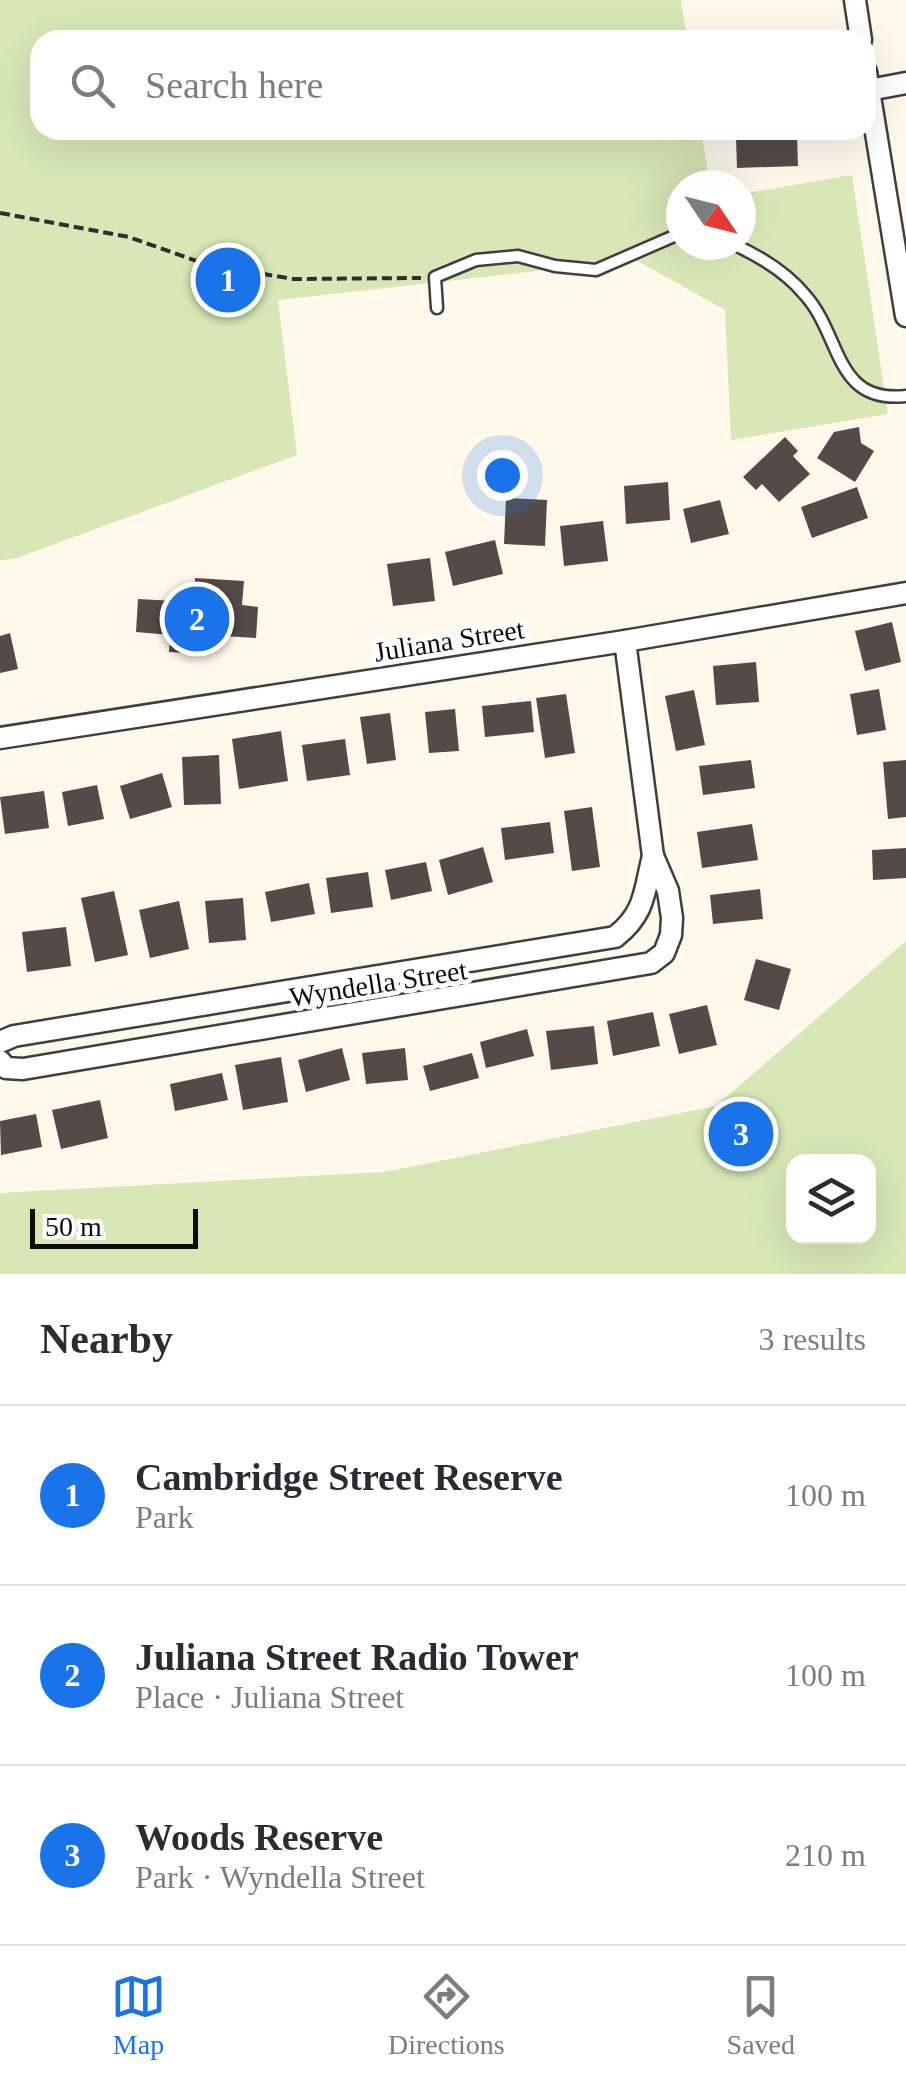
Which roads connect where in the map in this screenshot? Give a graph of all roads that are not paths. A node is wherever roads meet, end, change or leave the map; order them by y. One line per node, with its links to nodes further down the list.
1 (854, 0): 2 (street)
2 (859, 30)
3 (876, 82): 4 (street)
4 (906, 84)
5 (876, 130): 9 (street)
6 (666, 240): 8 (lane)
7 (756, 255): 10 (lane)
8 (437, 308)
9 (906, 316)
10 (906, 396)
11 (906, 593): 12 (street, Juliana Street)
12 (625, 641): 13 (street, Juliana Street); 14 (street, Wyndella Street)
13 (0, 738)
14 (653, 856): 15 (street, Wyndella Street); 16 (street, Wyndella Street)
15 (0, 1042)
16 (0, 1062)

